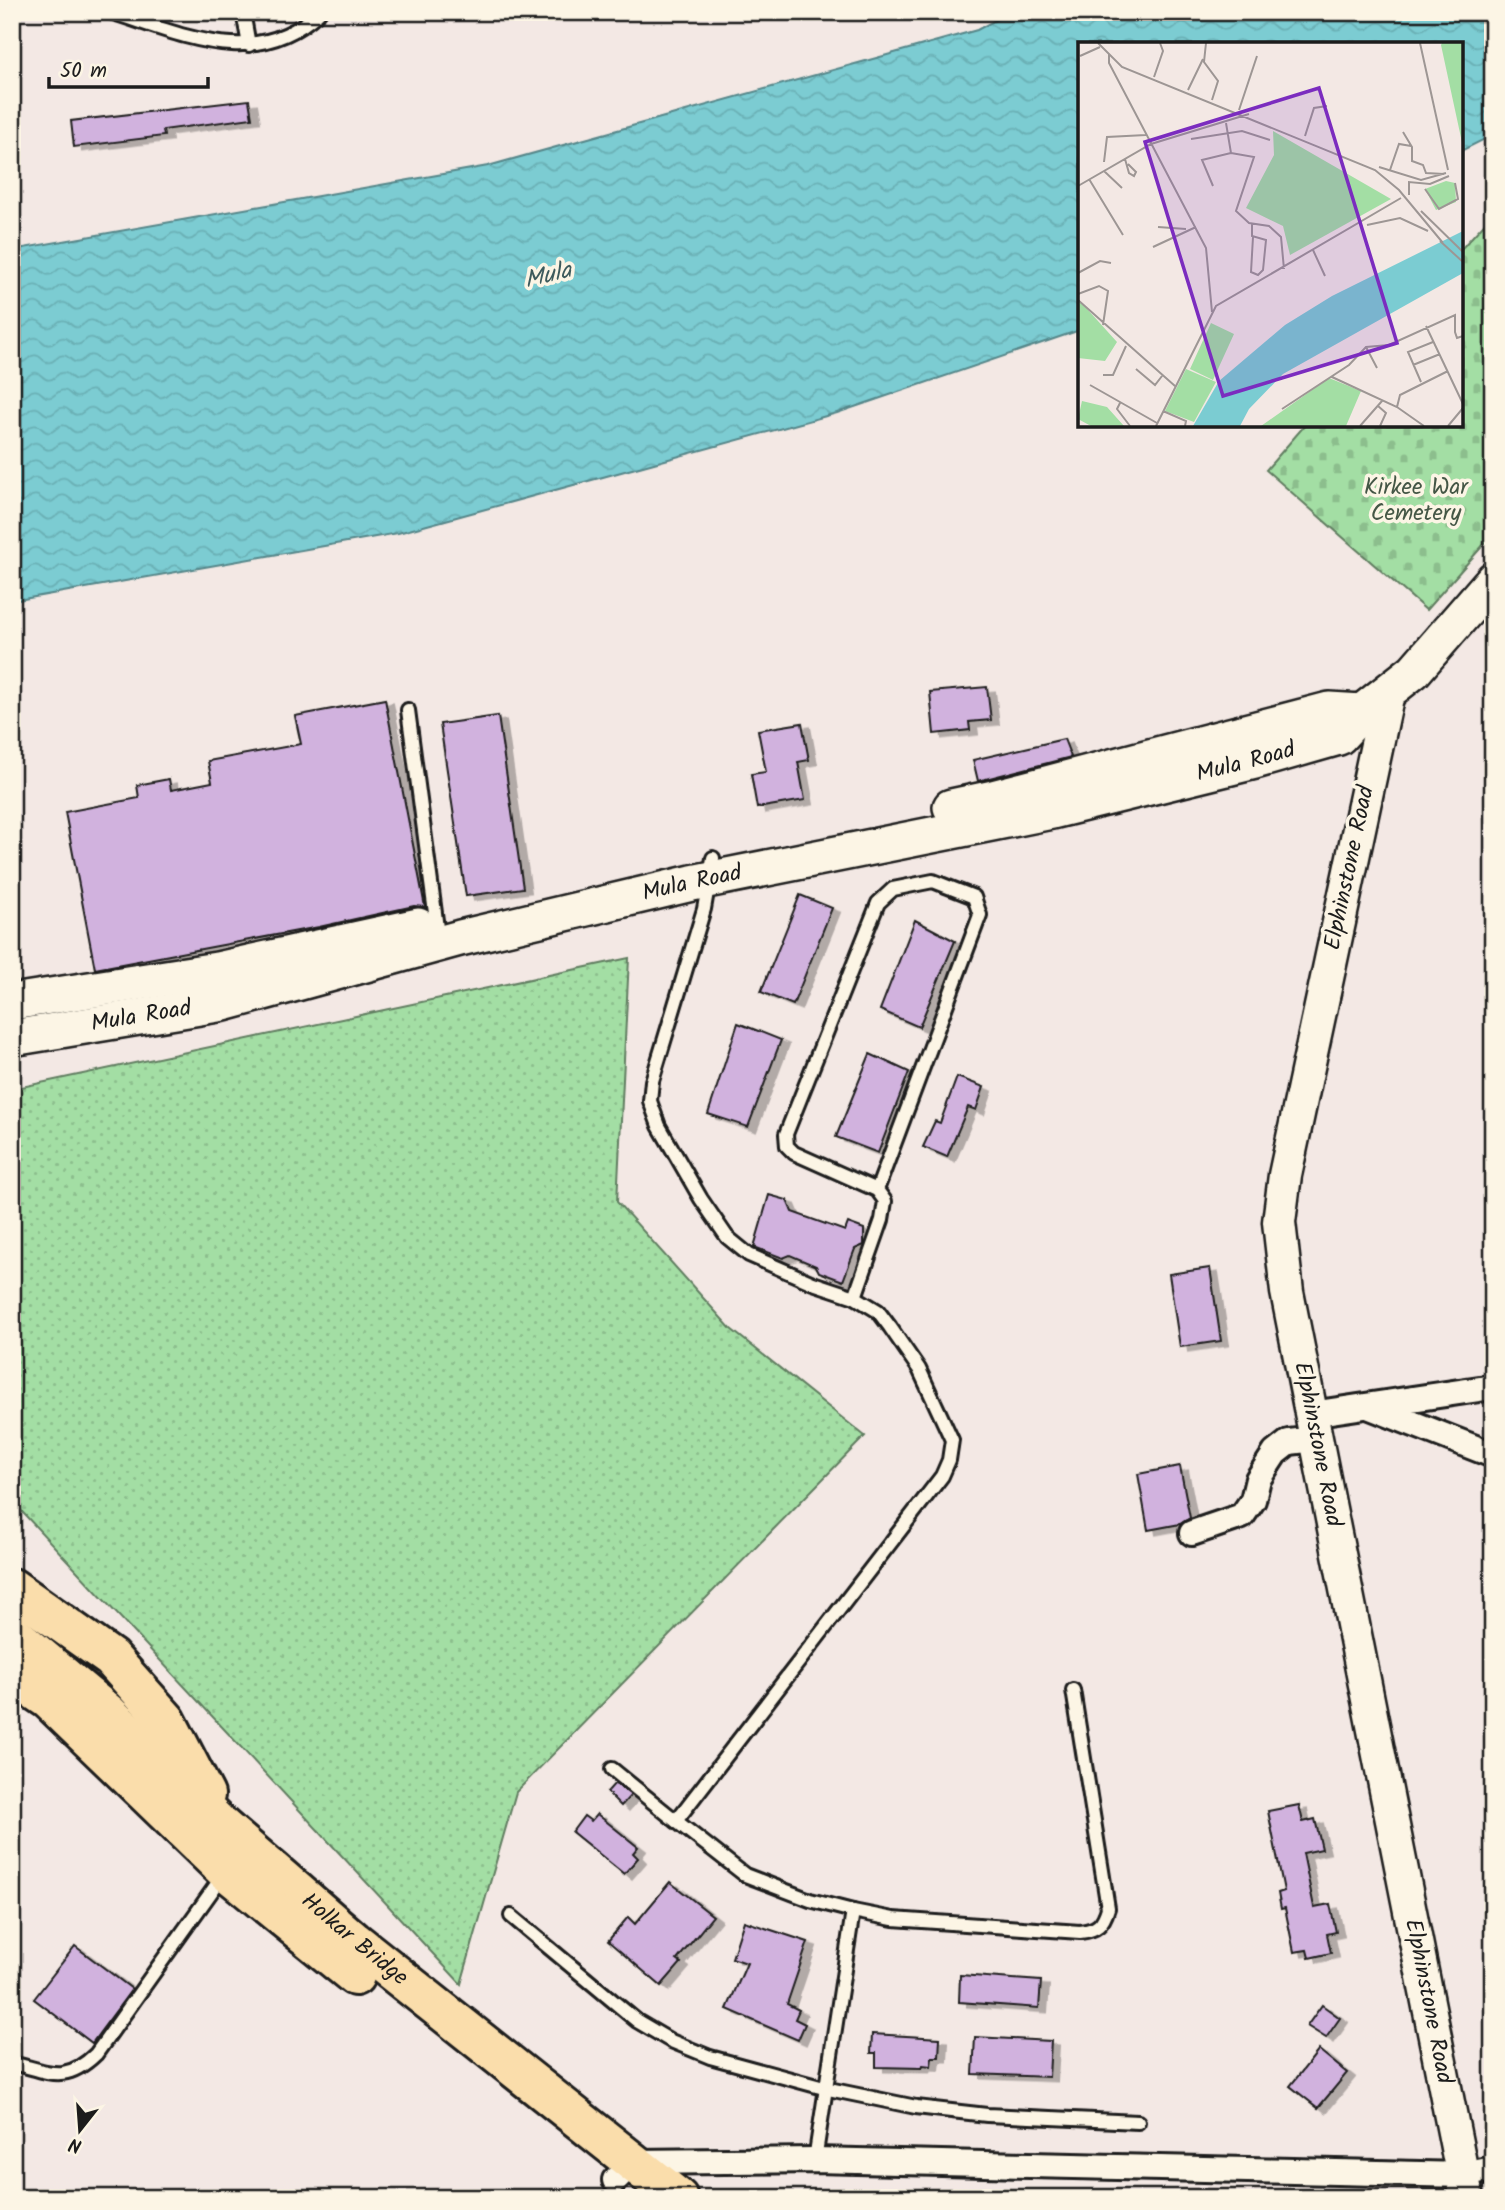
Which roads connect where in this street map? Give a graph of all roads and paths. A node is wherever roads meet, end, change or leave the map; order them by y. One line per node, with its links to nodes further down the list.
1 (110, 12): 4 (lane)
2 (243, 12): 4 (lane)
3 (319, 12): 4 (lane)
4 (249, 45)
5 (1493, 580): 6 (main road)
6 (1375, 702): 8 (main road, Mula Road); 17 (street, Elphinstone Road)
7 (408, 710): 9 (lane)
8 (711, 869): 9 (main road, Mula Road); 14 (lane)
9 (438, 933): 10 (main road, Mula Road)
10 (269, 969): 11 (main road); 12 (main road, Mula Road)
11 (12, 1002)
12 (12, 1038)
13 (877, 1190): 13 (lane); 14 (lane)
14 (855, 1297): 25 (lane)
15 (1493, 1387): 16 (street)
16 (1367, 1406): 17 (street); 18 (street)
17 (1313, 1426): 19 (street); 35 (street, Elphinstone Road)
18 (1493, 1455)
19 (1192, 1533)
20 (12, 1588): 26 (main road)
21 (12, 1633): 26 (main road, Holkar Bridge)
22 (12, 1675): 27 (main road)
23 (1073, 1690): 28 (lane)
24 (612, 1769): 25 (lane)
25 (676, 1821): 28 (lane)
26 (219, 1824): 34 (main road, Holkar Bridge)
27 (226, 1871): 30 (lane); 34 (main road)
28 (853, 1911): 31 (lane)
29 (511, 1916): 31 (lane)
30 (12, 2063)
31 (824, 2088): 32 (lane); 33 (lane)
32 (1138, 2122)
33 (815, 2160): 34 (street); 35 (street)
34 (629, 2180): 36 (main road, Holkar Bridge)
35 (1474, 2181)
36 (678, 2198)

